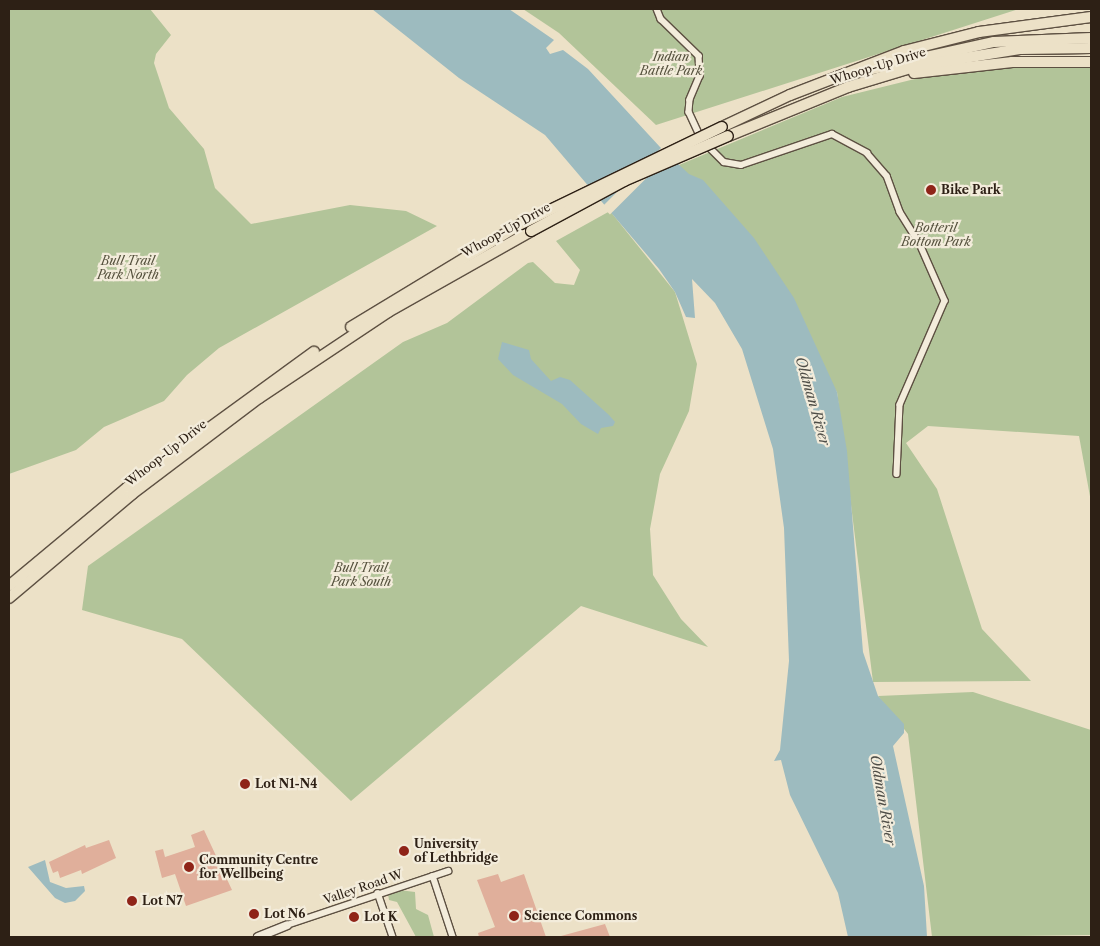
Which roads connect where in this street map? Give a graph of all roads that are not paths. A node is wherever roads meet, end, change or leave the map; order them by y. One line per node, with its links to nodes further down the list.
1 (657, 9): 8 (street)
2 (1091, 17): 7 (highway)
3 (1091, 38): 7 (highway, Whoop-Up Drive)
4 (1091, 48): 6 (highway, Whoop-Up Drive)
5 (1091, 62): 6 (highway)
6 (876, 78): 10 (highway, Whoop-Up Drive, bridge)
7 (722, 127): 9 (highway, Whoop-Up Drive, bridge)
8 (897, 474)
9 (9, 586)
10 (9, 598)
11 (448, 871): 12 (street, Valley Road W)
12 (433, 876): 13 (street, Valley Road W); 17 (street)
13 (378, 893): 14 (street, Valley Road W); 16 (street)
14 (287, 925): 15 (street, Valley Road W)
15 (258, 937)
16 (393, 937)
17 (453, 937)

